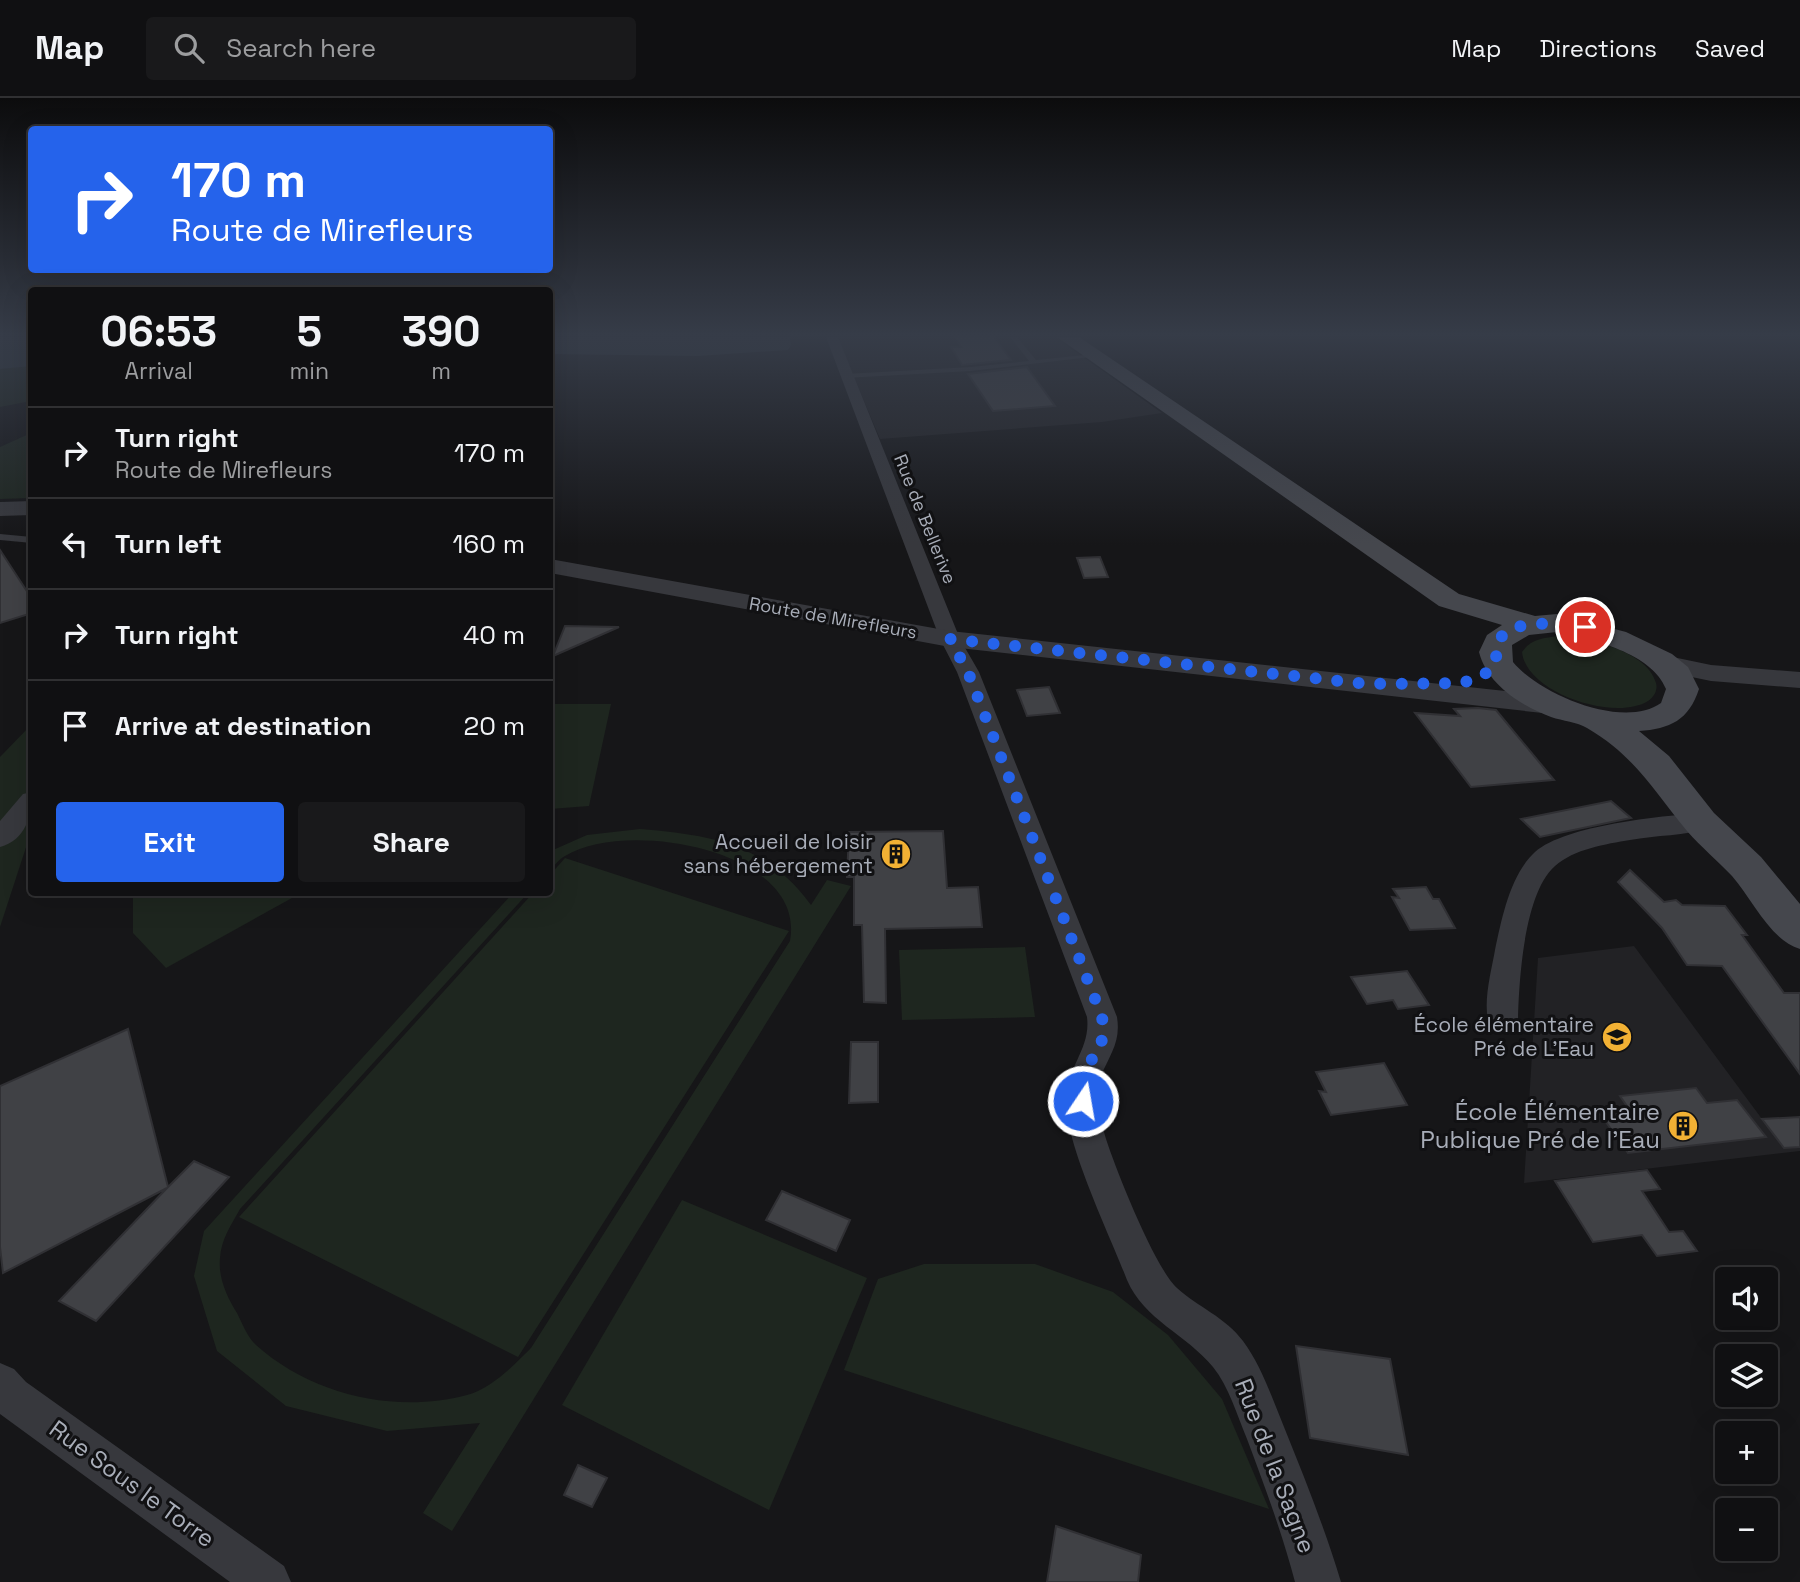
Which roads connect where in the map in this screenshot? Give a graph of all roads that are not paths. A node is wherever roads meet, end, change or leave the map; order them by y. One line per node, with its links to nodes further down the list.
1 (857, 406): 10 (street, Rue de Bellerive)
2 (1168, 406): 5 (main road)
3 (28, 508): 4 (street)
4 (0, 509)
5 (1335, 521): 9 (main road); 11 (main road)
6 (0, 537): 7 (lane)
7 (28, 540)
8 (553, 567): 10 (street, Route de Mirefleurs)
9 (1531, 624): 11 (main road); 12 (main road)
10 (950, 639): 14 (street, Route de Mirefleurs); 27 (street, Rue de la Sagne)
11 (1496, 655): 14 (street, Route de Mirefleurs); 16 (main road)
12 (1663, 663): 13 (street); 17 (main road)
13 (1800, 680)
14 (1368, 684): 16 (street, Route de Mirefleurs)
15 (1800, 693): 17 (street)
16 (1552, 705): 18 (main road)
17 (1671, 708): 18 (main road); 22 (main road)
18 (1595, 718): 20 (main road)
19 (28, 805): 21 (street)
20 (1701, 822): 22 (main road); 24 (street)
21 (0, 838)
22 (1747, 867): 23 (main road)
23 (1800, 933)
24 (1502, 1020)
25 (0, 1382): 26 (street, Rue Sous le Torre)
26 (268, 1582)
27 (1318, 1582)

